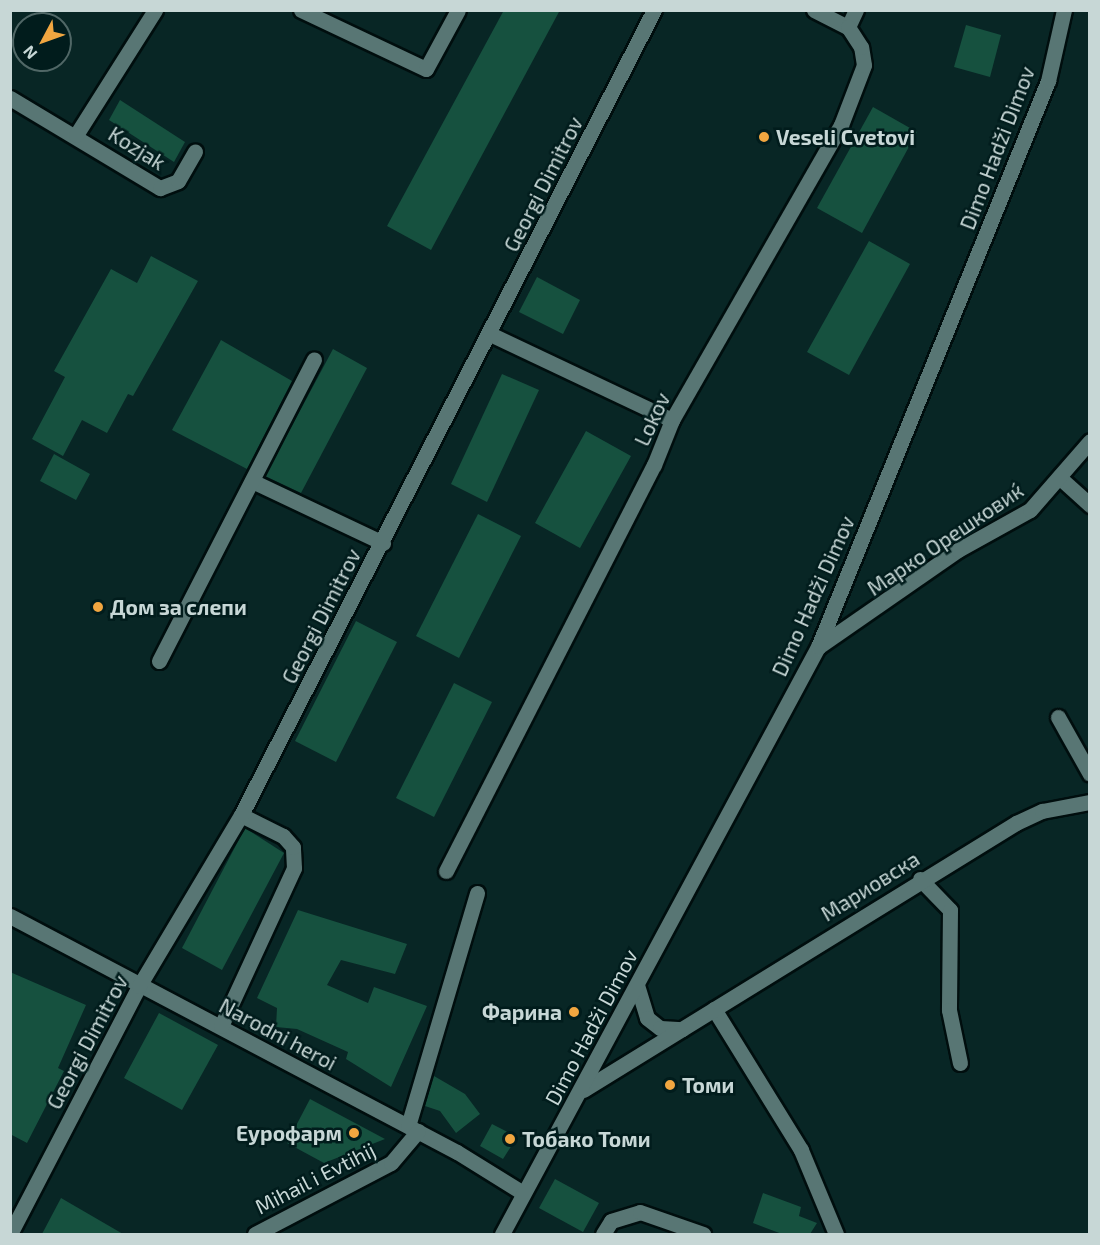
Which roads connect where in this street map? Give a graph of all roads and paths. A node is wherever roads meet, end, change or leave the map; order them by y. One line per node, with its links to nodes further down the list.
1 (155, 10): 10 (street, Kozjak)
2 (301, 10): 3 (street)
3 (458, 10)
4 (654, 10): 12 (street, Georgi Dimitrov)
5 (814, 10): 8 (street)
6 (856, 10): 8 (street)
7 (1064, 10): 20 (street, Dimo Hadži Dimov)
8 (848, 27): 14 (street, Lokov)
9 (10, 98): 10 (street, Kozjak)
10 (76, 135): 11 (street, Kozjak)
11 (195, 152)
12 (492, 335): 14 (street); 19 (street, Georgi Dimitrov)
13 (314, 359): 17 (street)
14 (672, 420): 26 (street, Lokov)
15 (1089, 441): 16 (street, Марко Орешковиќ)
16 (1059, 477): 18 (street); 20 (street, Марко Орешковиќ)
17 (252, 481): 19 (street); 21 (street)
18 (1089, 505)
19 (382, 543): 25 (street, Georgi Dimitrov)
20 (818, 647): 30 (street, Dimo Hadži Dimov)
21 (159, 661)
22 (1058, 717): 23 (street)
23 (1089, 774)
24 (1089, 802): 27 (street, Мариовска)
25 (241, 815): 31 (street, Georgi Dimitrov); 33 (street)
26 (446, 871)
27 (920, 879): 32 (street, Мариовска); 35 (street)
28 (477, 893): 37 (street)
29 (10, 916): 31 (street, Narodni heroi)
30 (638, 985): 34 (street); 36 (street, Dimo Hadži Dimov)
31 (139, 987): 33 (street, Narodni heroi); 39 (street, Georgi Dimitrov)
32 (714, 1009): 34 (street, Мариовска); 44 (street)
33 (221, 1026): 37 (street, Narodni heroi)
34 (682, 1029): 36 (street, Мариовска)
35 (960, 1063)
36 (583, 1090): 38 (street, Dimo Hadži Dimov)
37 (413, 1129): 38 (street, Narodni heroi); 40 (street, Mihail i Evtihij)
38 (523, 1193): 41 (street, Dimo Hadži Dimov)
39 (10, 1234)
40 (255, 1234)
41 (502, 1234)
42 (603, 1234): 43 (street)
43 (703, 1234)
44 (836, 1234)

